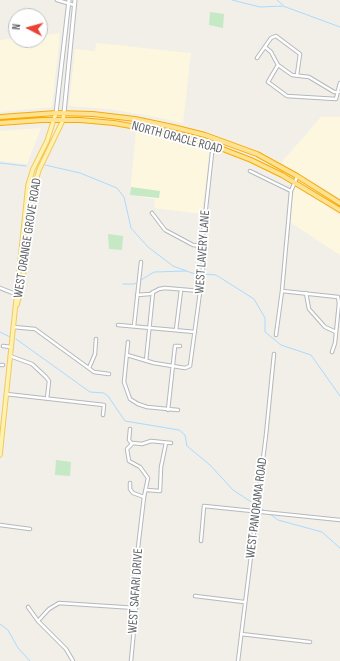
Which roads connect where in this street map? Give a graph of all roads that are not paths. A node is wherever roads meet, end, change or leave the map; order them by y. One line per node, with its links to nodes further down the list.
1 (57, 0): 3 (street)
2 (74, 0): 4 (main road, WEST ORANGE GROVE ROAD)
3 (69, 2): 4 (street); 11 (main road, WEST ORANGE GROVE ROAD)
4 (74, 5): 12 (main road, WEST ORANGE GROVE ROAD)
5 (265, 47): 6 (street); 7 (street); 8 (street)
6 (257, 58)
7 (278, 65): 8 (street); 10 (street)
8 (297, 75): 10 (street)
9 (340, 83): 10 (street)
10 (339, 92)
11 (56, 113): 12 (highway, NORTH ORACLE ROAD); 13 (highway, NORTH ORACLE ROAD); 14 (main road, WEST ORANGE GROVE ROAD)
12 (64, 113): 15 (main road, WEST ORANGE GROVE ROAD); 17 (highway, NORTH ORACLE ROAD)
13 (0, 117)
14 (55, 120): 15 (highway, NORTH ORACLE ROAD); 16 (highway, NORTH ORACLE ROAD); 34 (main road, WEST ORANGE GROVE ROAD)
15 (63, 120): 18 (highway, NORTH ORACLE ROAD); 34 (main road, WEST ORANGE GROVE ROAD)
16 (0, 123)
17 (219, 140): 18 (street, WEST LAVERY LANE); 20 (highway, NORTH ORACLE ROAD)
18 (215, 146): 21 (highway, NORTH ORACLE ROAD); 26 (street, WEST LAVERY LANE)
19 (250, 171): 22 (street)
20 (297, 176): 21 (street); 23 (highway, NORTH ORACLE ROAD)
21 (294, 182): 22 (street); 24 (highway, NORTH ORACLE ROAD)
22 (291, 191): 31 (street)
23 (340, 203)
24 (340, 210)
25 (152, 213): 26 (street)
26 (202, 246): 30 (street, WEST LAVERY LANE)
27 (140, 262): 35 (street)
28 (0, 288): 34 (street)
29 (181, 290): 30 (street); 32 (street); 41 (street)
30 (200, 291): 42 (street, WEST LAVERY LANE)
31 (282, 291): 33 (street); 44 (street)
32 (153, 292): 35 (street); 40 (street)
33 (306, 294): 36 (street); 43 (street)
34 (18, 295): 39 (main road, WEST ORANGE GROVE ROAD)
35 (137, 295): 38 (street)
36 (339, 298): 43 (street)
37 (118, 325): 38 (street)
38 (134, 326): 40 (street)
39 (13, 327): 49 (main road, WEST ORANGE GROVE ROAD); 56 (street)
40 (150, 328): 41 (street); 54 (street)
41 (176, 330): 42 (street)
42 (195, 332): 55 (street, WEST LAVERY LANE)
43 (336, 332): 50 (street)
44 (276, 335)
45 (96, 339): 56 (street)
46 (128, 342): 52 (street)
47 (3, 346): 49 (street)
48 (180, 346): 55 (street)
49 (11, 347): 53 (main road, WEST ORANGE GROVE ROAD)
50 (332, 352)
51 (274, 354): 71 (street, WEST PANORAMA ROAD)
52 (127, 355): 54 (street); 60 (street)
53 (10, 356): 58 (main road, WEST ORANGE GROVE ROAD); 59 (street)
54 (146, 361): 55 (street)
55 (173, 365): 60 (street)
56 (89, 368): 57 (street)
57 (109, 374)
58 (6, 394): 59 (street); 67 (main road, WEST ORANGE GROVE ROAD)
59 (47, 399): 62 (street)
60 (168, 410): 61 (street)
61 (178, 410)
62 (103, 415)
63 (130, 429): 66 (street, WEST SAFARI DRIVE)
64 (166, 443): 65 (street); 66 (street); 69 (street)
65 (171, 443)
66 (132, 444): 69 (street, WEST SAFARI DRIVE)
67 (0, 455)
68 (130, 483): 70 (street)
69 (147, 490): 70 (street, WEST SAFARI DRIVE)
70 (144, 497): 79 (street, WEST SAFARI DRIVE)
71 (256, 511): 72 (street); 75 (street); 77 (street, WEST PANORAMA ROAD)
72 (340, 520)
73 (0, 525): 74 (street)
74 (30, 529)
75 (201, 542)
76 (195, 596): 77 (street)
77 (244, 602): 81 (street, WEST PANORAMA ROAD)
78 (28, 607): 80 (street)
79 (136, 608): 80 (street); 84 (street, WEST SAFARI DRIVE)
80 (38, 621): 83 (street)
81 (241, 634): 82 (street); 85 (street, WEST PANORAMA ROAD)
82 (310, 642)
83 (73, 661)
84 (130, 661)
85 (238, 661)

